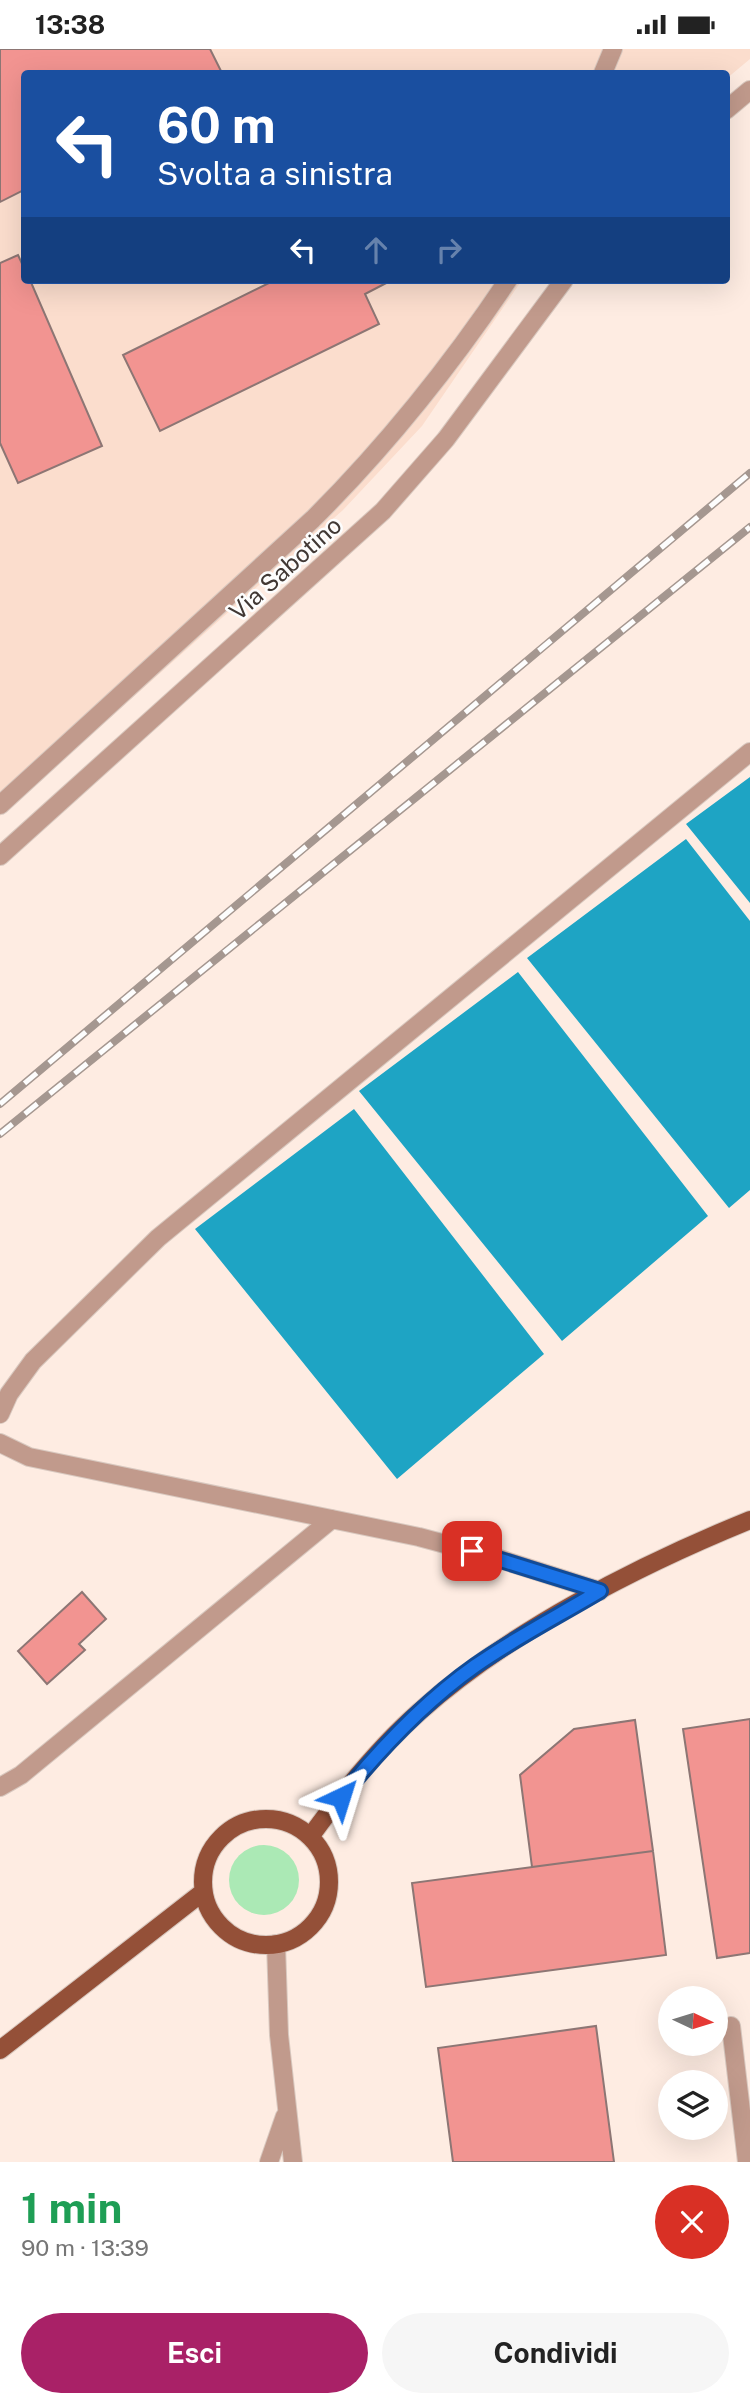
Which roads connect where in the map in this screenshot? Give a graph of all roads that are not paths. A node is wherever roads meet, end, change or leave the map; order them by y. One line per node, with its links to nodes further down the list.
1 (613, 49): 2 (street)
2 (604, 70)
3 (750, 90): 4 (street)
4 (730, 107)
5 (505, 284): 8 (street)
6 (561, 284): 9 (street, Via Sabotino)
7 (750, 752): 10 (street)
8 (0, 805)
9 (0, 856)
10 (0, 1414)
11 (0, 1443): 12 (street)
12 (332, 1519): 14 (street); 15 (street)
13 (750, 1520): 14 (main road)
14 (600, 1591): 16 (main road)
15 (0, 1787)
16 (310, 1837): 17 (main road); 18 (main road)
17 (203, 1892): 18 (main road); 20 (main road)
18 (275, 1944): 21 (street)
19 (731, 2026): 24 (street)
20 (0, 2050)
21 (287, 2111): 22 (street); 23 (street)
22 (270, 2162)
23 (293, 2162)
24 (747, 2162)

